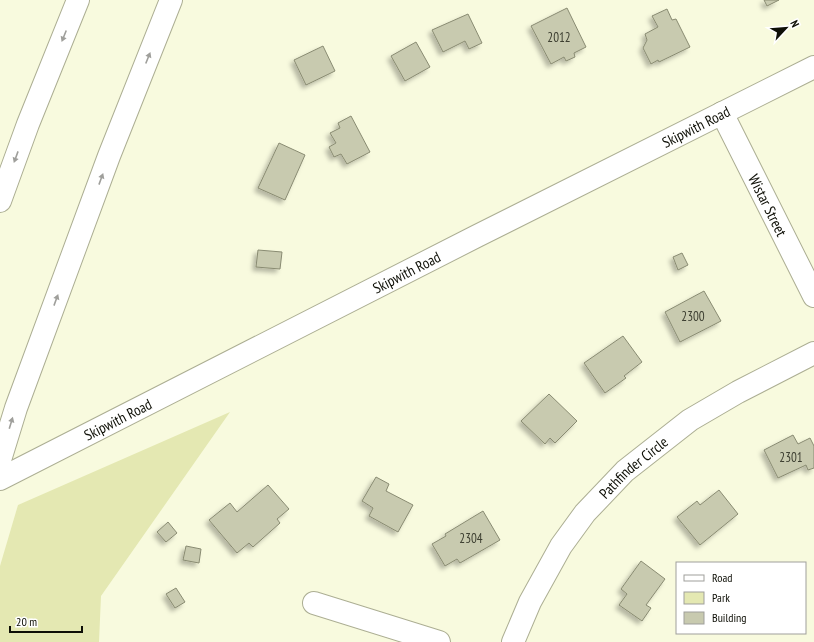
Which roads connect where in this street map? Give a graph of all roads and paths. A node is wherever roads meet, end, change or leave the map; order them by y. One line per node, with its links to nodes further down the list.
1 (78, 0): 5 (main road, one-way to 5)
2 (172, 0): 8 (main road, one-way to 2)
3 (814, 67): 4 (main road, Skipwith Road)
4 (722, 113): 6 (main road, Wistar Street); 9 (main road, Skipwith Road)
5 (0, 201)
6 (814, 296)
7 (814, 352): 12 (main road, Pathfinder Circle)
8 (0, 460)
9 (0, 479)
10 (314, 604): 11 (main road)
11 (439, 642)
12 (513, 642)

